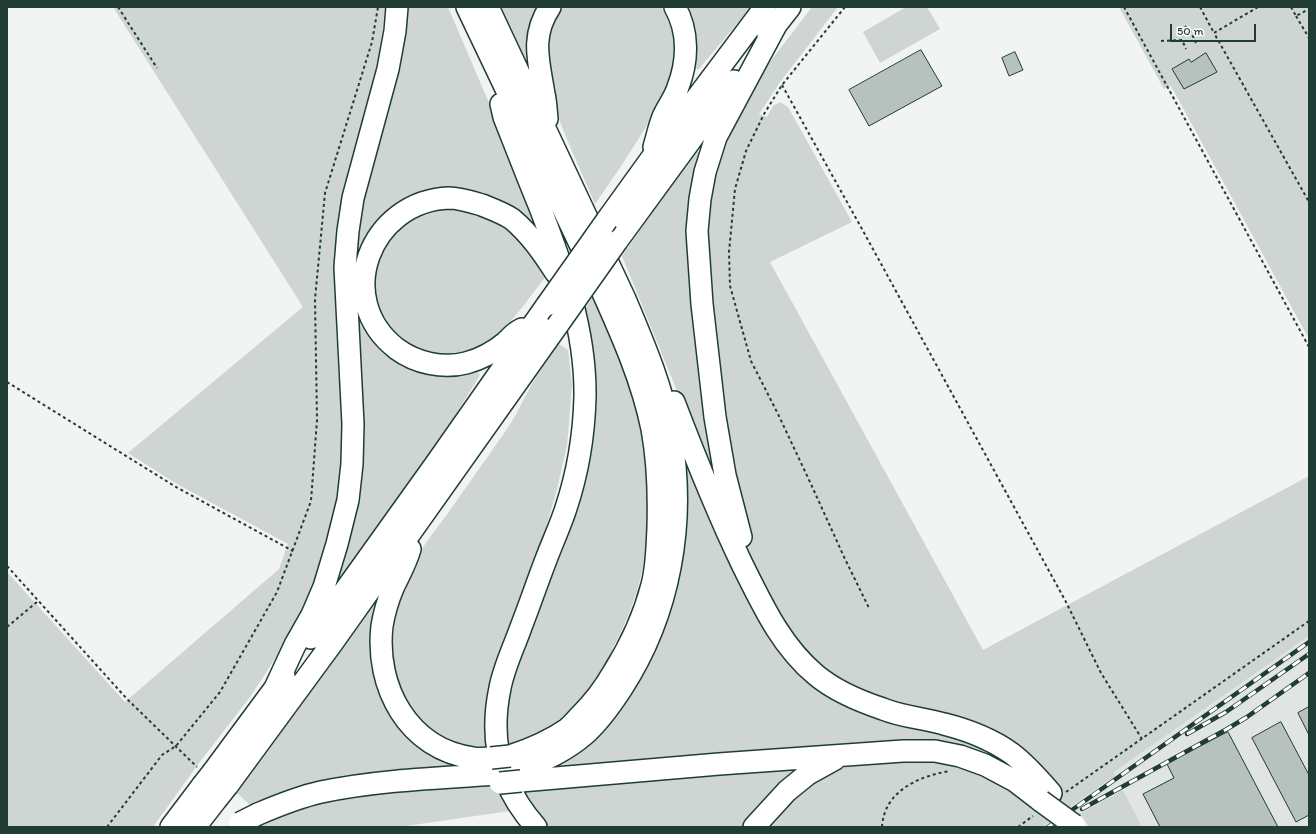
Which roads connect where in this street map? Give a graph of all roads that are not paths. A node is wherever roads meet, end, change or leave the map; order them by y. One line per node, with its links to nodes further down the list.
1 (397, 7): 17 (highway)
2 (467, 7): 9 (highway)
3 (488, 7): 10 (highway)
4 (550, 7): 10 (highway)
5 (674, 7): 11 (highway)
6 (765, 7): 11 (highway)
7 (790, 7): 8 (highway)
8 (776, 25): 15 (highway, bridge); 16 (highway)
9 (485, 46): 12 (highway); 19 (highway)
10 (549, 137): 14 (highway)
11 (651, 159): 13 (highway, bridge)
12 (575, 308): 13 (highway); 26 (highway)
13 (534, 324): 17 (highway)
14 (645, 347): 16 (highway); 19 (highway)
15 (416, 526): 19 (highway); 20 (highway)
16 (759, 598): 21 (highway)
17 (276, 688): 20 (highway)
18 (843, 755): 19 (highway); 21 (highway); 27 (highway)
19 (506, 771): 22 (highway)
20 (214, 786): 24 (highway); 25 (highway)
21 (1048, 800): 23 (highway)
22 (244, 821)
23 (1074, 826)
24 (171, 827)
25 (195, 827)
26 (536, 827)
27 (754, 827)

